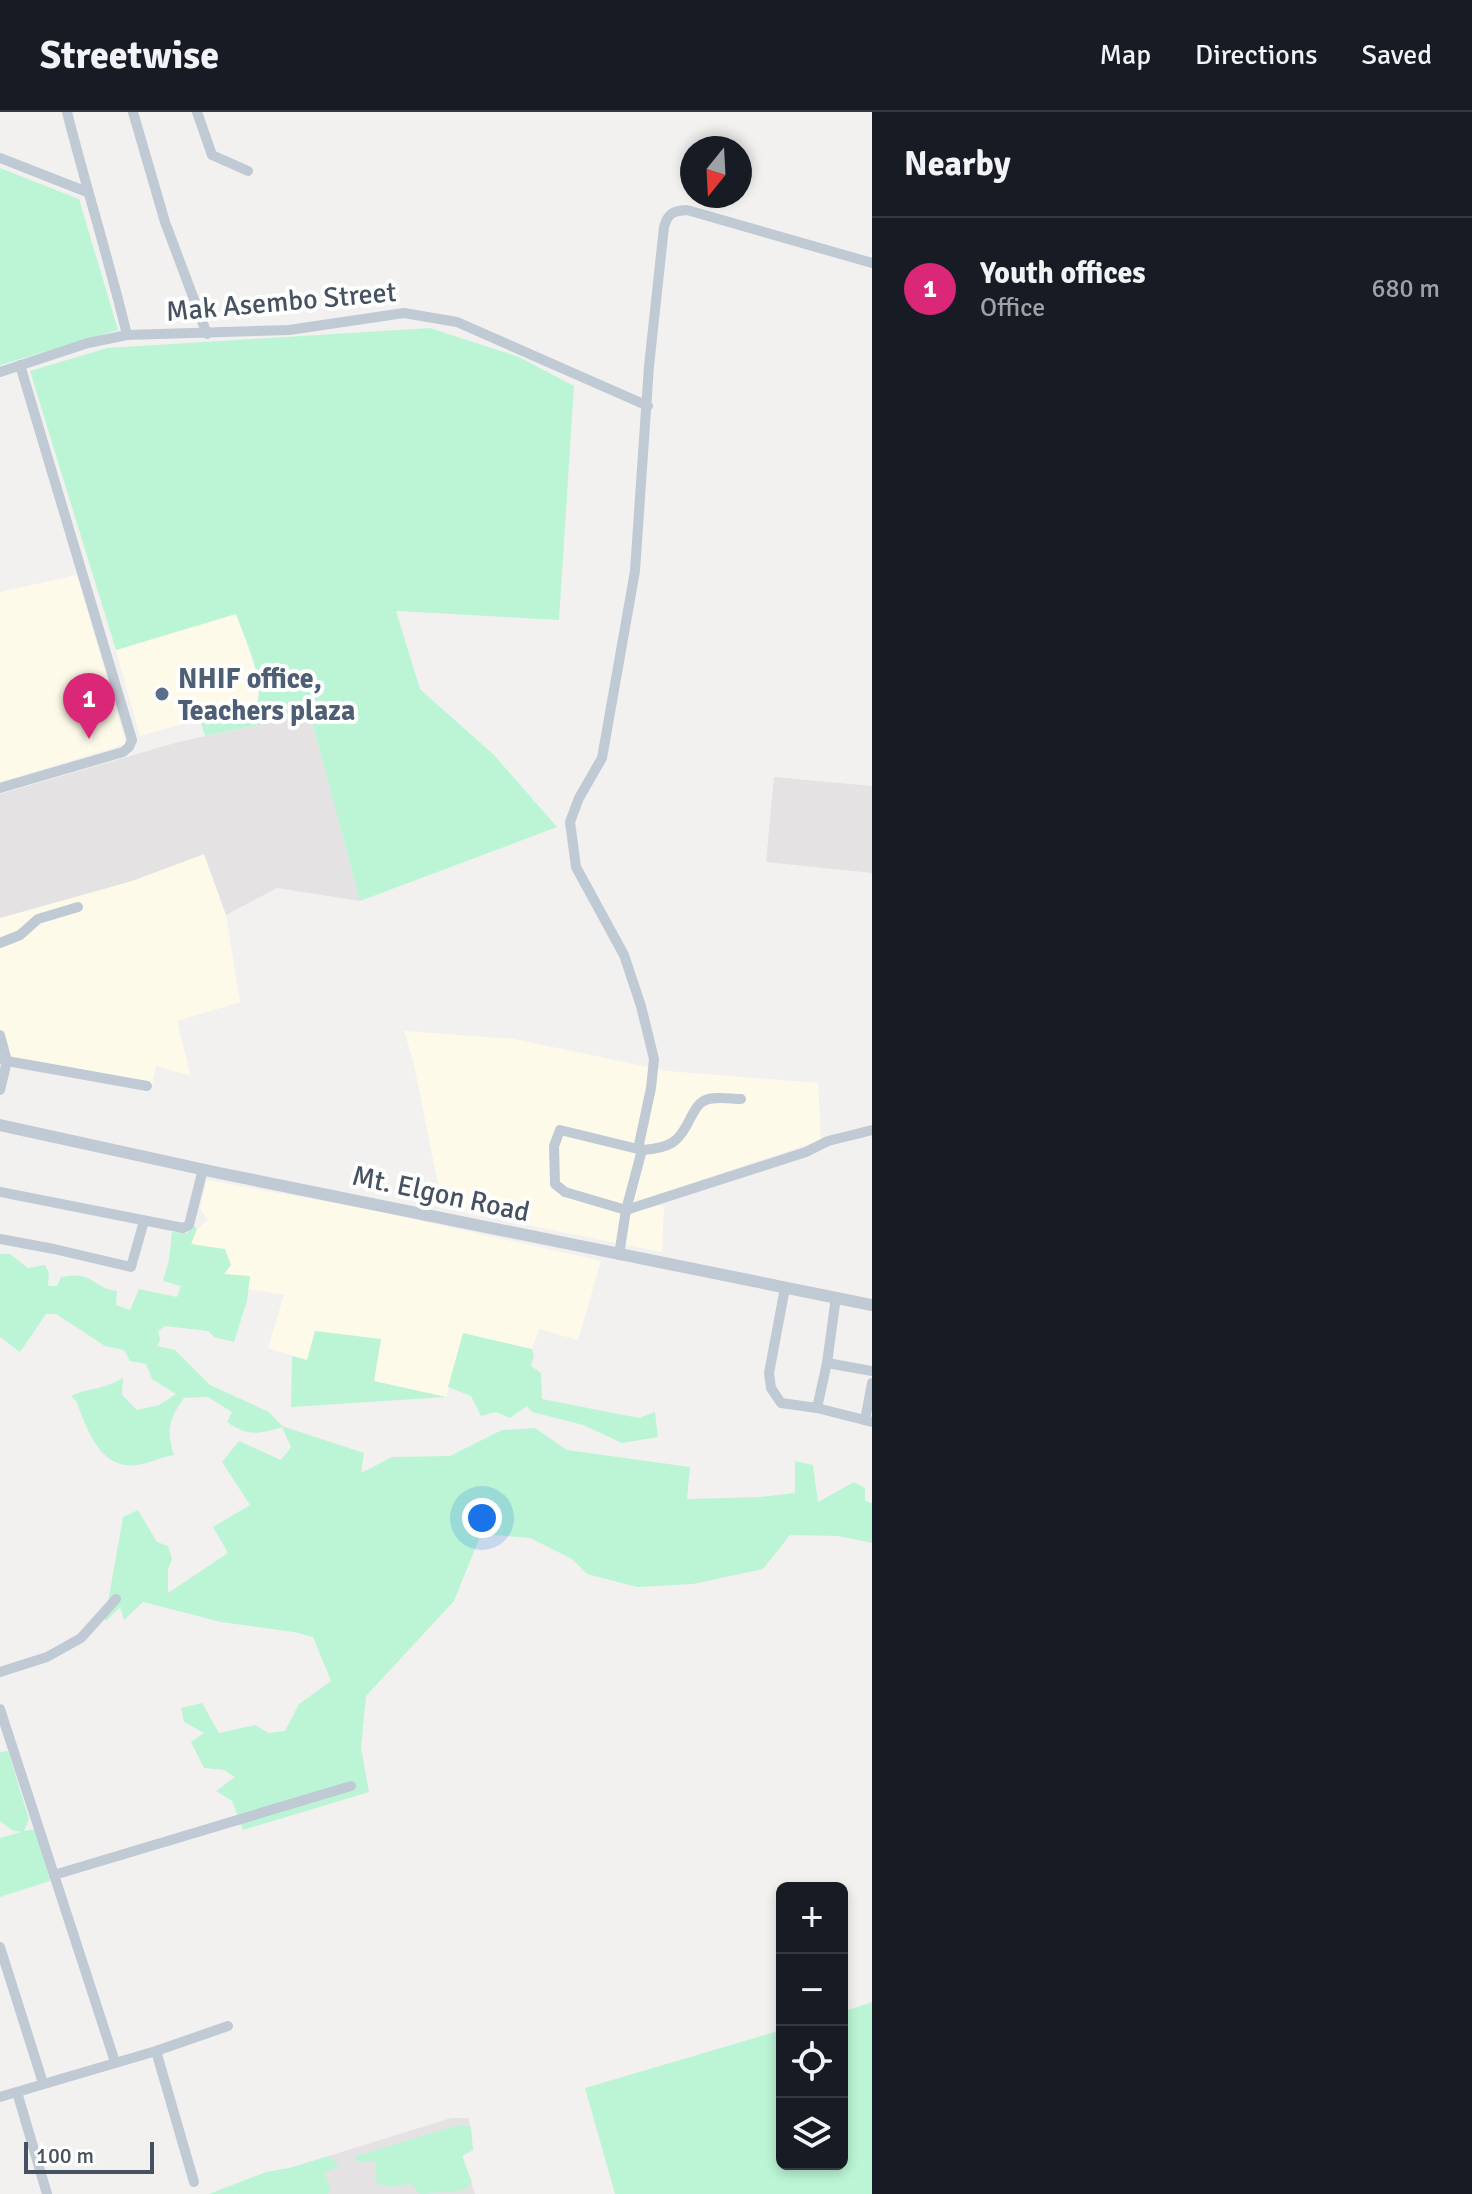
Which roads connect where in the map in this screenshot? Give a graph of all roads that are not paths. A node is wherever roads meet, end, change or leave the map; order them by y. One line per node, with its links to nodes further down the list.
1 (67, 112): 6 (street)
2 (133, 112): 8 (street)
3 (197, 112): 5 (street)
4 (0, 158): 6 (street)
5 (248, 171)
6 (87, 192): 9 (street)
7 (872, 263): 12 (street)
8 (207, 334): 9 (street, Mak Asembo Street); 12 (street, Mak Asembo Street)
9 (127, 335): 10 (street, Mak Asembo Street)
10 (20, 365): 11 (street, Mak Asembo Street); 13 (street)
11 (0, 372)
12 (648, 406): 23 (street)
13 (0, 788)
14 (78, 907): 15 (street)
15 (0, 943)
16 (0, 1035): 17 (street)
17 (4, 1060): 18 (street); 19 (street)
18 (147, 1086)
19 (0, 1090)
20 (741, 1099): 23 (street)
21 (0, 1125): 24 (street, Mt. Elgon Road)
22 (872, 1130): 26 (street)
23 (640, 1149): 26 (street); 26 (street)
24 (203, 1169): 27 (street); 29 (street, Mt. Elgon Road)
25 (0, 1192): 27 (street)
26 (626, 1210): 29 (street)
27 (144, 1221): 28 (street)
28 (0, 1239)
29 (619, 1255): 30 (street, Mt. Elgon Road)
30 (785, 1288): 31 (street, Mt. Elgon Road); 36 (street)
31 (836, 1297): 32 (street, Mt. Elgon Road); 33 (street)
32 (872, 1305)
33 (827, 1363): 34 (street); 36 (street)
34 (872, 1371)
35 (872, 1383): 37 (street)
36 (817, 1408): 37 (street)
37 (869, 1421)
38 (116, 1599): 39 (street)
39 (0, 1672)
40 (0, 1709): 42 (street)
41 (351, 1786): 42 (street)
42 (54, 1875): 46 (street)
43 (0, 1947): 47 (street)
44 (228, 2026): 45 (street)
45 (156, 2051): 46 (street); 50 (street)
46 (115, 2062): 47 (street)
47 (43, 2083): 48 (street)
48 (17, 2092): 49 (street); 51 (street)
49 (0, 2097)
50 (194, 2182)
51 (47, 2194)

